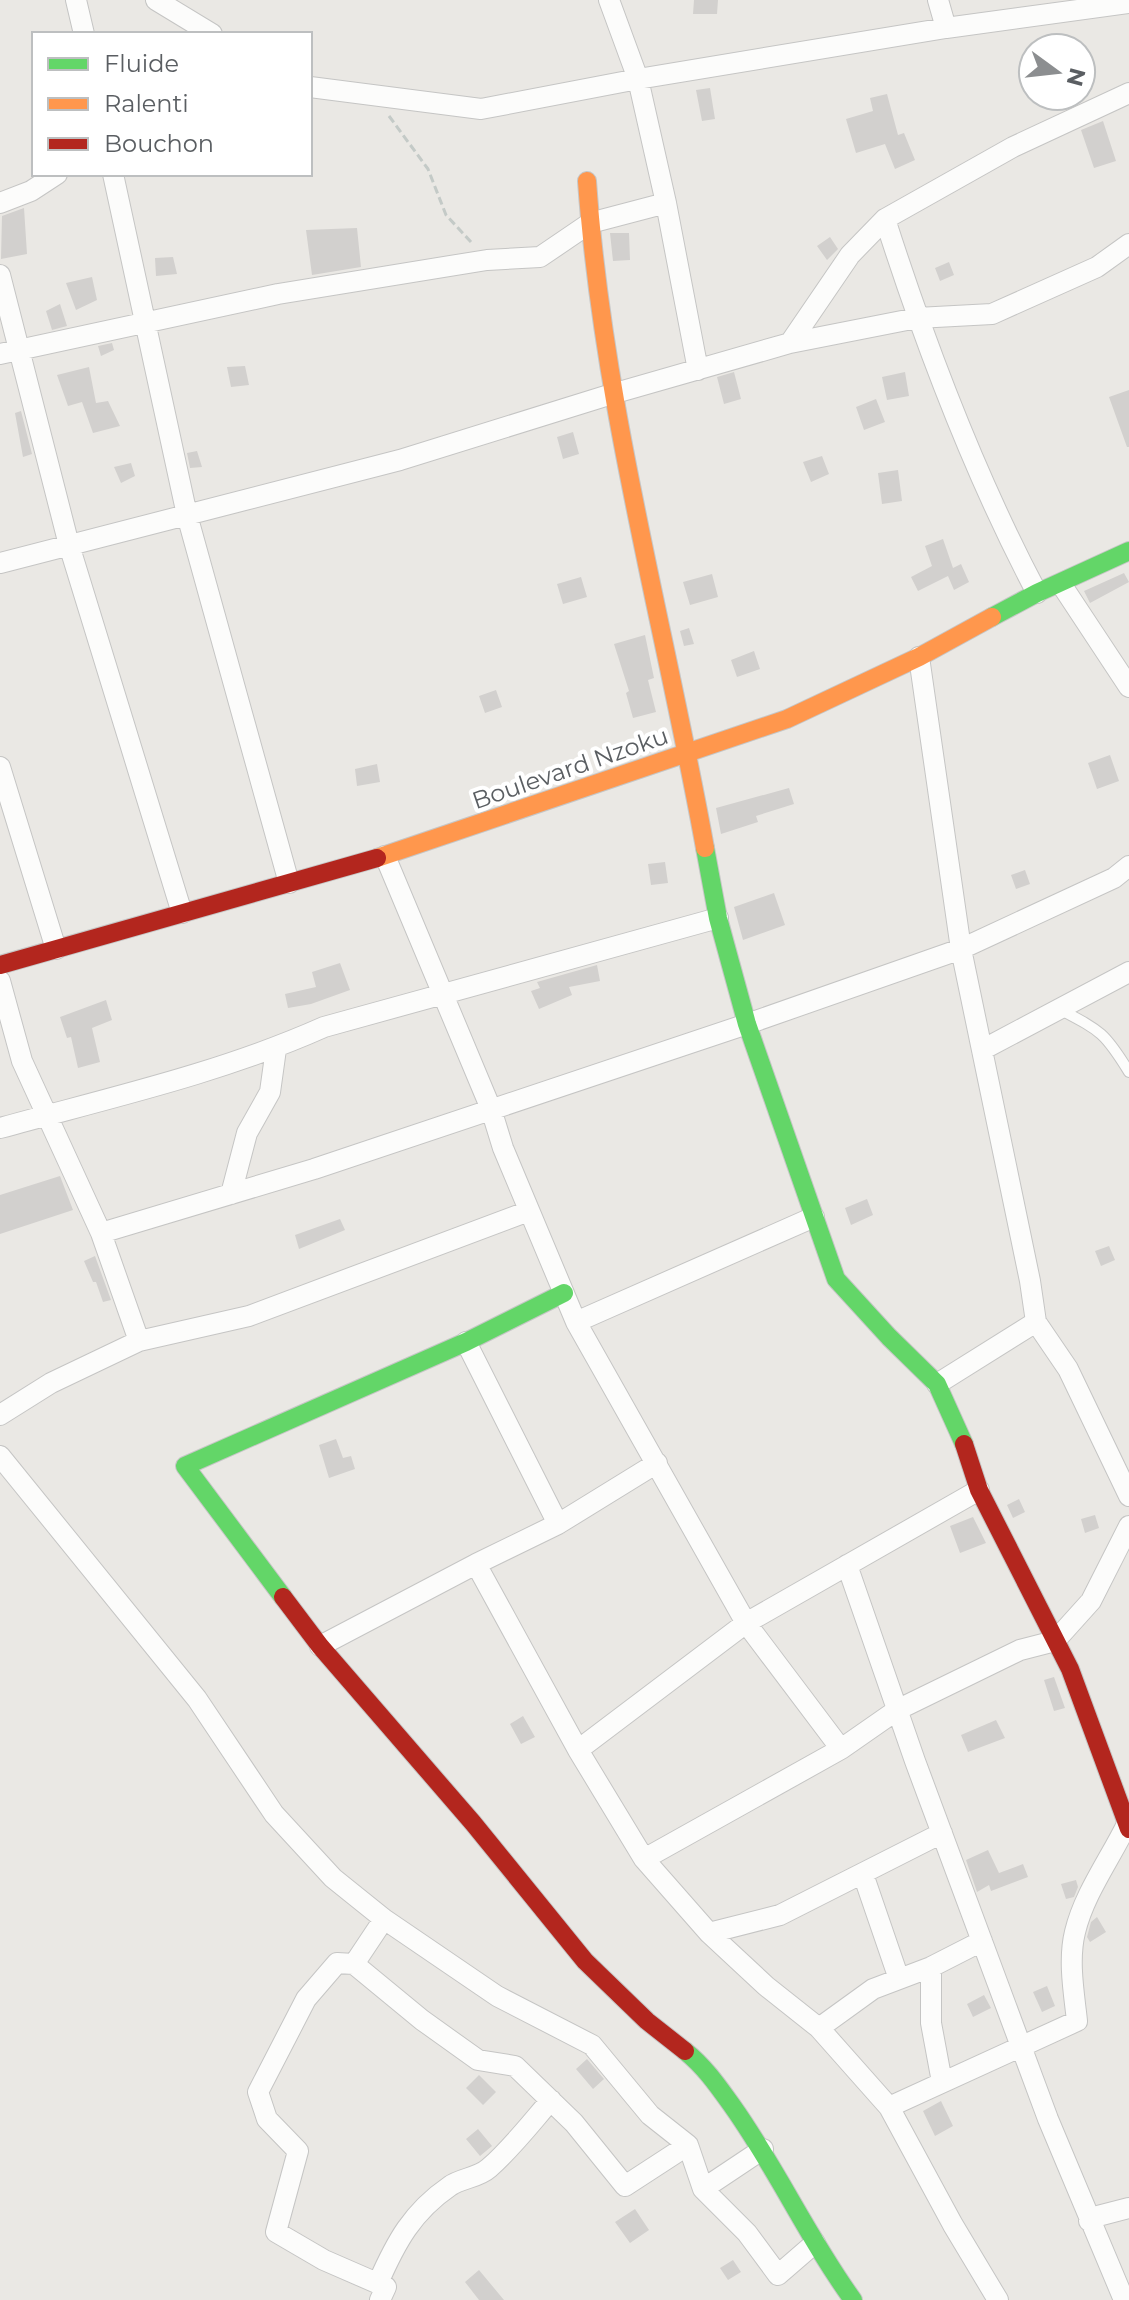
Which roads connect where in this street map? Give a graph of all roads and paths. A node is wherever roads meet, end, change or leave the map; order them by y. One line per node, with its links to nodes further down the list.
1 (76, 0): 7 (street)
2 (156, 0): 8 (street)
3 (609, 0): 9 (street)
4 (938, 0): 6 (street)
5 (1129, 3): 6 (street)
6 (946, 28): 9 (street)
7 (84, 32)
8 (209, 32)
9 (638, 79): 12 (street); 17 (street)
10 (312, 87): 12 (street)
11 (1129, 93): 18 (street)
12 (382, 97): 21 (path)
13 (54, 176): 16 (street)
14 (113, 176): 24 (street)
15 (587, 181): 19 (street)
16 (0, 203)
17 (666, 203): 19 (street); 27 (street)
18 (885, 219): 23 (street); 25 (street)
19 (590, 223): 21 (street); 28 (street)
20 (1129, 244): 23 (street)
21 (487, 260): 24 (street)
22 (0, 275): 26 (street)
23 (917, 318): 25 (street); 34 (street)
24 (145, 324): 26 (street); 29 (street)
25 (790, 343): 27 (street)
26 (9, 353): 30 (street)
27 (698, 370): 28 (street)
28 (612, 394): 29 (street); 37 (street)
29 (187, 515): 30 (street); 41 (street)
30 (69, 545): 32 (street); 42 (street)
31 (1129, 551): 33 (street, Boulevard Nzoku)
32 (0, 563)
33 (1061, 584): 34 (street, Boulevard Nzoku); 36 (street)
34 (1037, 593): 35 (street, Boulevard Nzoku)
35 (919, 657): 37 (street, Boulevard Nzoku); 45 (street)
36 (1129, 687)
37 (688, 753): 39 (street, Boulevard Nzoku); 43 (street)
38 (2, 779): 44 (street)
39 (385, 856): 41 (street, Boulevard Nzoku); 49 (street)
40 (1129, 866): 45 (street)
41 (289, 883): 42 (street, Boulevard Nzoku)
42 (182, 913): 44 (street, Boulevard Nzoku)
43 (718, 918): 49 (street); 51 (street)
44 (56, 949): 46 (street, Boulevard Nzoku)
45 (961, 949): 51 (street); 53 (street)
46 (0, 965)
47 (1129, 972): 50 (street)
48 (0, 981): 56 (street)
49 (443, 994): 52 (street); 55 (street)
50 (1059, 1009): 53 (street); 54 (lane)
51 (747, 1024): 55 (street); 60 (street)
52 (276, 1049): 56 (street); 58 (street)
53 (982, 1050): 64 (street)
54 (1129, 1072)
55 (491, 1109): 58 (street); 59 (street)
56 (47, 1115): 57 (street); 61 (street)
57 (0, 1128)
58 (231, 1194): 61 (street)
59 (529, 1211): 62 (street); 65 (street)
60 (814, 1217): 63 (street); 67 (street)
61 (101, 1233): 65 (street)
62 (564, 1293): 63 (street); 66 (street)
63 (576, 1322): 70 (street)
64 (1036, 1322): 67 (street); 72 (street)
65 (139, 1341): 68 (street)
66 (466, 1342): 73 (street); 79 (street)
67 (937, 1384): 71 (street)
68 (0, 1415)
69 (0, 1456): 87 (street)
70 (657, 1463): 73 (street); 77 (street)
71 (979, 1490): 76 (street); 78 (street)
72 (1129, 1496)
73 (558, 1524): 75 (street)
74 (1129, 1526): 78 (street)
75 (476, 1564): 79 (street); 82 (street)
76 (847, 1565): 77 (street); 80 (street)
77 (746, 1623): 81 (street); 82 (street)
78 (1055, 1641): 80 (street); 83 (street)
79 (320, 1646): 99 (street)
80 (897, 1710): 81 (street); 84 (street)
81 (841, 1749): 85 (street)
82 (578, 1750): 85 (street)
83 (1128, 1826): 94 (street)
84 (942, 1833): 86 (street); 89 (street)
85 (644, 1859): 88 (street)
86 (863, 1874): 88 (street); 92 (street)
87 (384, 1919): 90 (street); 98 (street)
88 (709, 1933): 93 (street)
89 (982, 1941): 91 (street); 94 (street)
90 (354, 1964): 96 (street); 104 (street)
91 (931, 1967): 92 (street); 95 (street)
92 (899, 1979): 93 (street)
93 (819, 2028): 97 (street)
94 (1020, 2045): 95 (street); 102 (street)
95 (942, 2082): 97 (street)
96 (551, 2100): 98 (street); 104 (street)
97 (889, 2107): 107 (street)
98 (688, 2145): 100 (street)
99 (763, 2149): 100 (street); 103 (street)
100 (703, 2189): 103 (street)
101 (1129, 2208): 102 (street)
102 (1089, 2221): 105 (street)
103 (815, 2243): 106 (street)
104 (379, 2292)
105 (1125, 2297)
106 (853, 2300)
107 (998, 2300)

